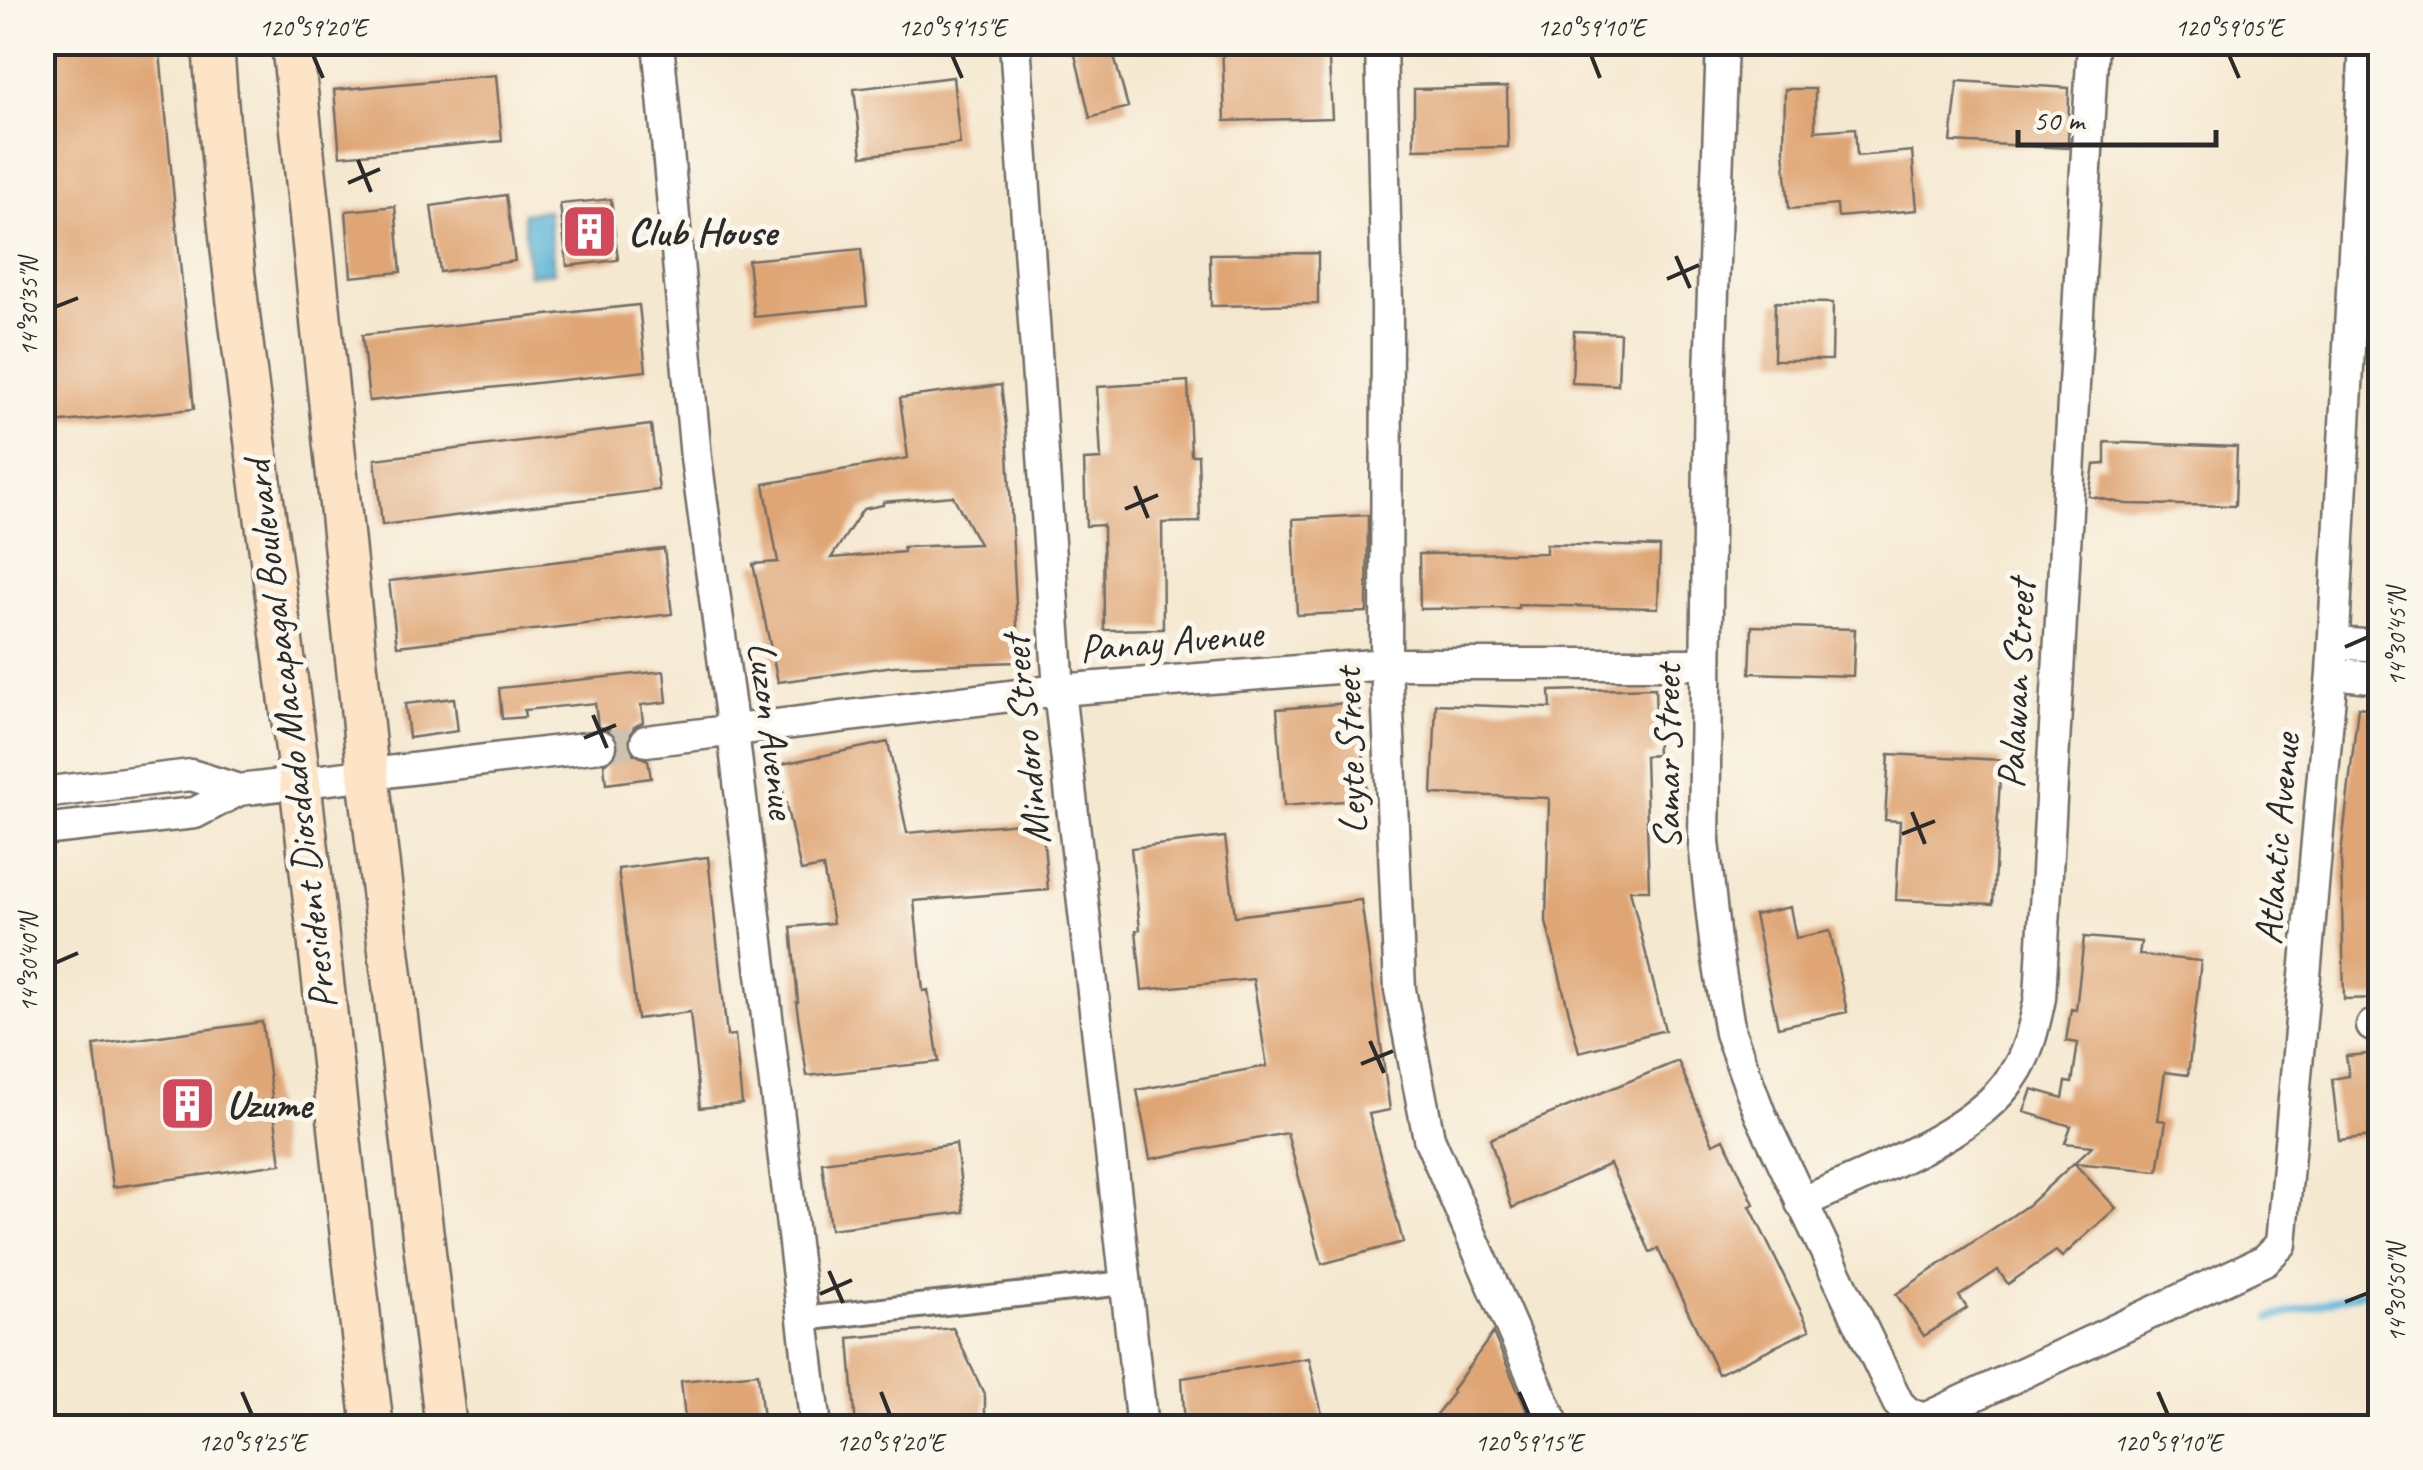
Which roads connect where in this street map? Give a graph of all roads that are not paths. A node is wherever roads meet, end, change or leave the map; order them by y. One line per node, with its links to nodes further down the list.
1 (214, 42): 19 (main road, President Diosdado Macapagal Boulevard)
2 (292, 42): 18 (main road, President Diosdado Macapagal Boulevard)
3 (658, 42): 15 (street, Luzon Avenue)
4 (1015, 42): 14 (street, Mindoro Street)
5 (1381, 42): 11 (street, Leyte Street)
6 (1722, 42): 12 (street, Samar Street)
7 (2093, 42): 23 (street, Palawan Street)
8 (2365, 42): 10 (street, Atlantic Avenue)
9 (2380, 646): 10 (street)
10 (2333, 658): 13 (street); 26 (street, Atlantic Avenue)
11 (1386, 664): 12 (street, Panay Avenue); 14 (street, Panay Avenue); 31 (street, Leyte Street)
12 (1706, 664): 23 (street, Samar Street)
13 (2380, 678)
14 (1059, 690): 15 (street, Panay Avenue); 24 (street, Mindoro Street)
15 (732, 730): 16 (street, Panay Avenue); 25 (street, Luzon Avenue)
16 (646, 741)
17 (601, 746): 18 (street)
18 (368, 774): 19 (street); 28 (main road, President Diosdado Macapagal Boulevard)
19 (300, 782): 20 (street); 27 (main road, President Diosdado Macapagal Boulevard)
20 (240, 790): 21 (street); 22 (street)
21 (42, 793)
22 (42, 830)
23 (1802, 1203): 26 (street, Samar Street)
24 (1124, 1282): 25 (street); 30 (street, Mindoro Street)
25 (804, 1319): 29 (street, Luzon Avenue)
26 (1924, 1419)
27 (373, 1428)
28 (446, 1428)
29 (816, 1428)
30 (1142, 1428)
31 (1555, 1428)

